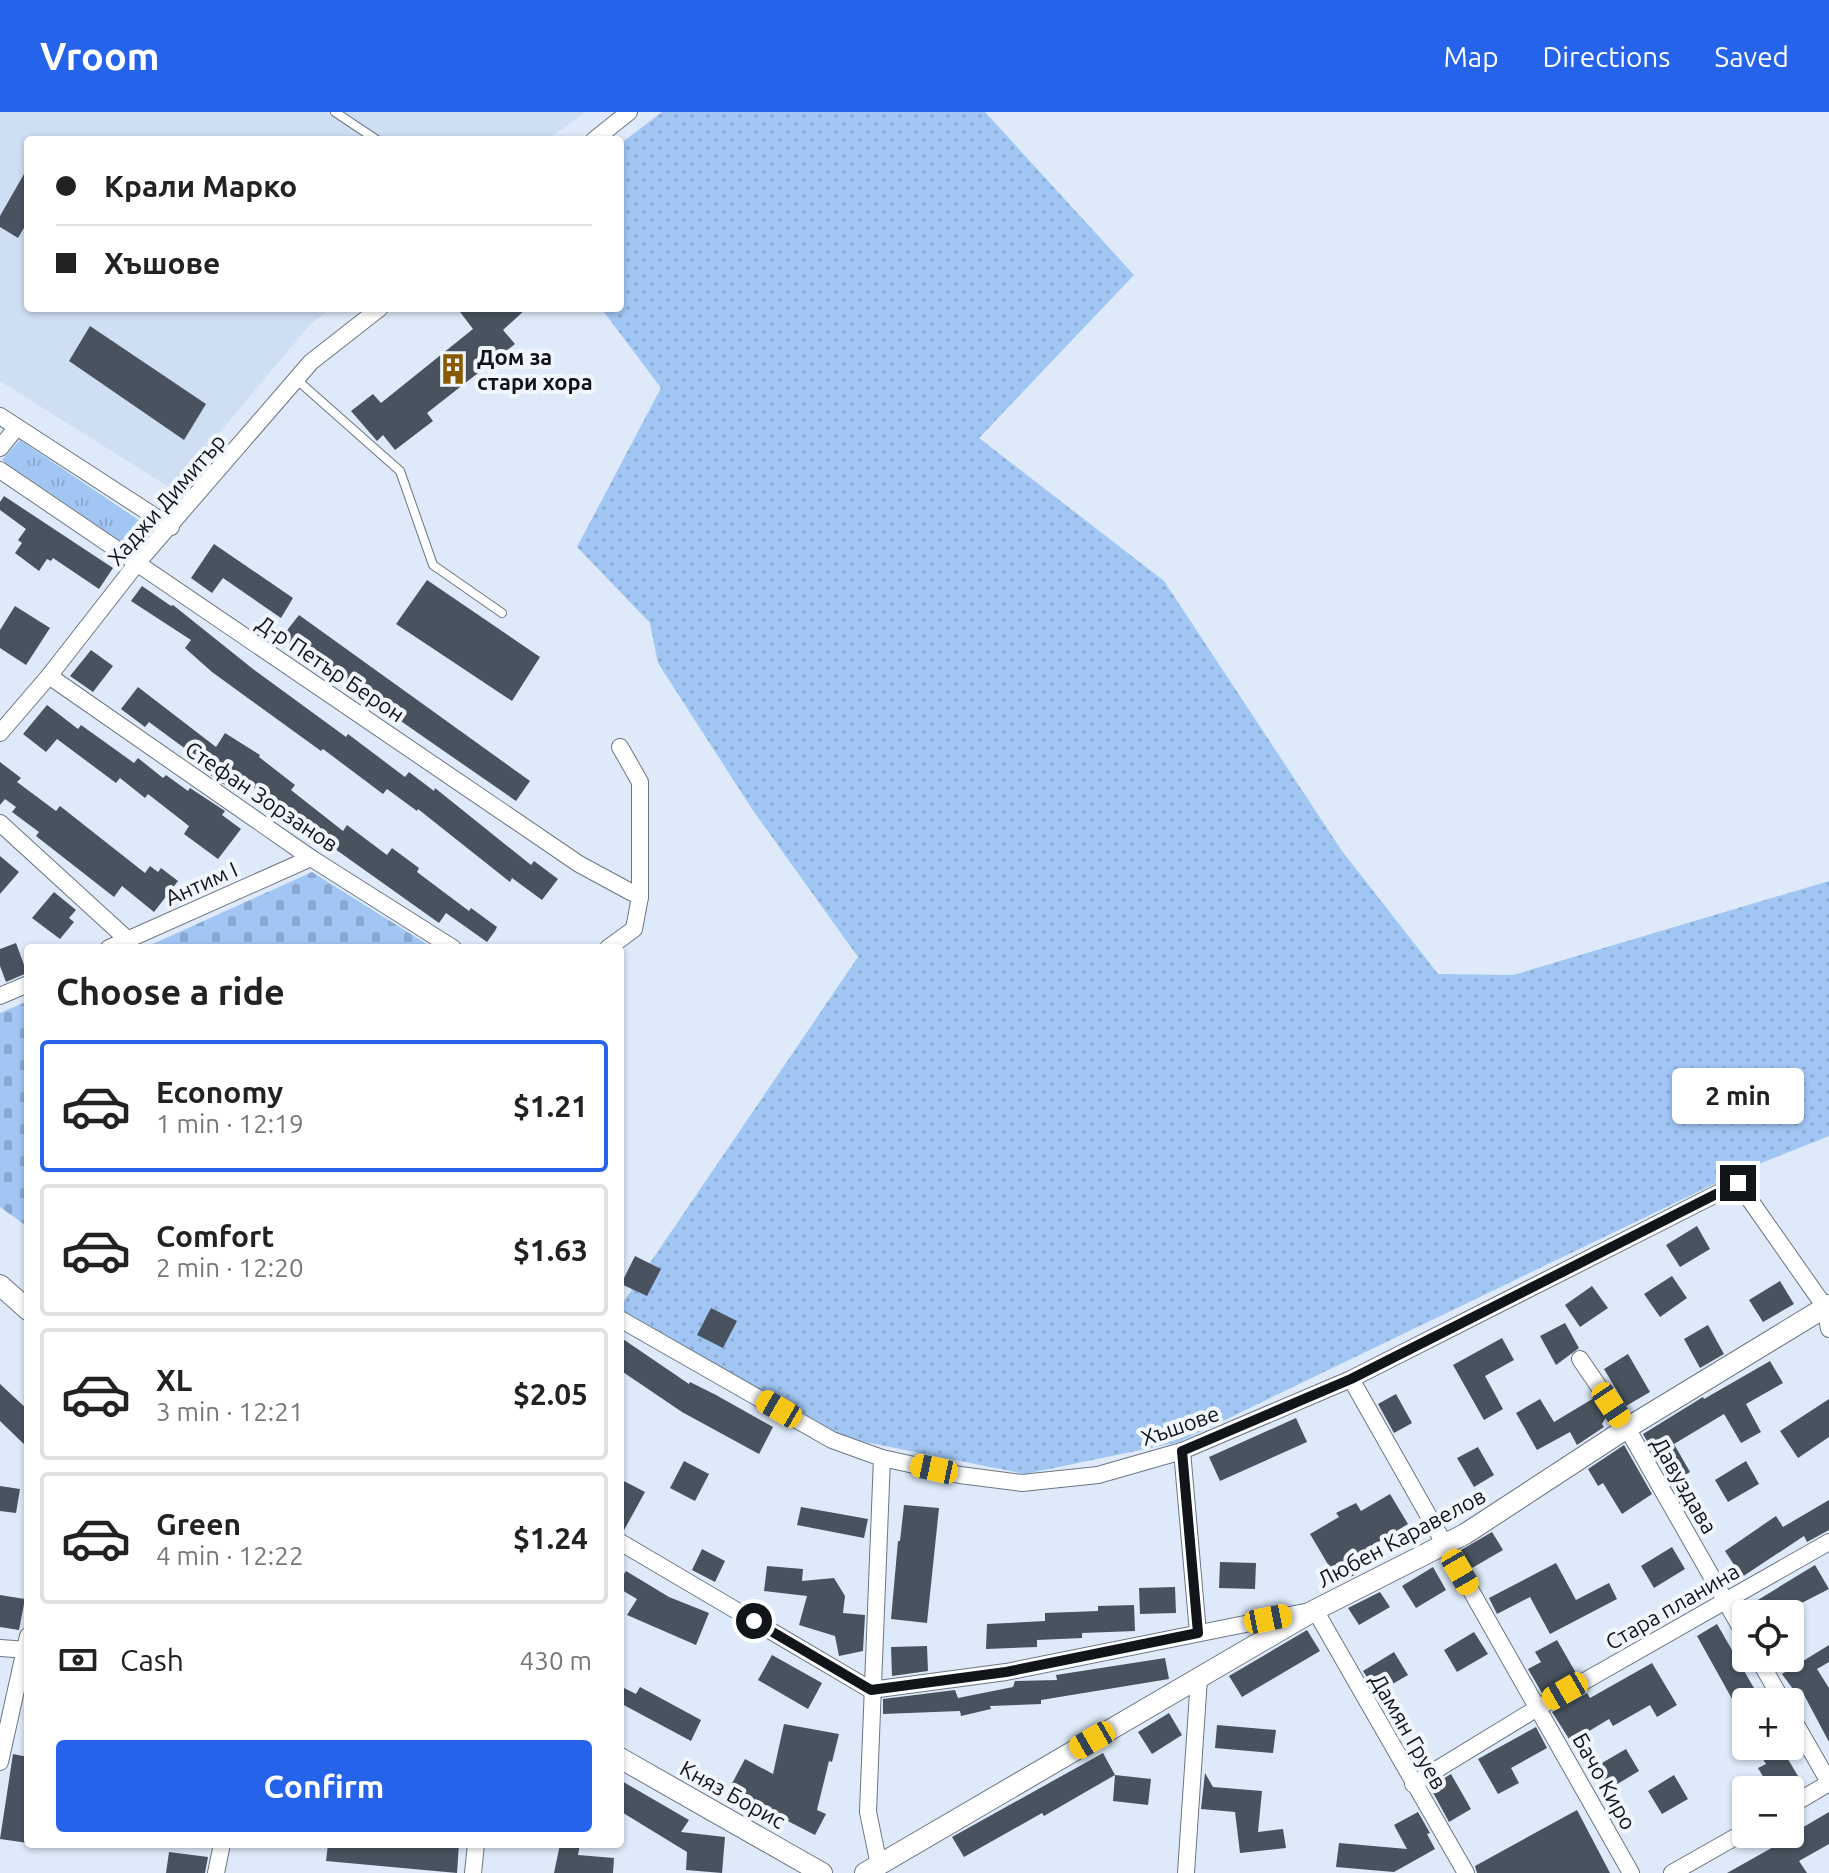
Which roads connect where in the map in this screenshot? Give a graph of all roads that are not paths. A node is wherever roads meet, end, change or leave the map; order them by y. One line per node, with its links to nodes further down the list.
1 (335, 112): 3 (lane)
2 (629, 112): 4 (street)
3 (371, 136)
4 (599, 136)
5 (375, 312): 6 (street, Хаджи Димитър)
6 (296, 379): 11 (street, Хаджи Димитър); 13 (lane)
7 (0, 416): 8 (street)
8 (17, 427): 9 (street); 11 (street)
9 (0, 448)
10 (0, 470): 12 (street, Д-р Петър Берон)
11 (171, 527): 12 (street, Хаджи Димитър)
12 (138, 562): 14 (street, Хаджи Димитър); 19 (street, Д-р Петър Берон)
13 (502, 613)
14 (49, 676): 15 (street, Хаджи Димитър); 18 (street, Стефан Зорзанов)
15 (0, 733)
16 (620, 747): 19 (street)
17 (0, 823): 20 (street)
18 (311, 858): 20 (street, Антим I); 22 (street, Стефан Зорзанов)
19 (640, 897): 23 (street)
20 (128, 940): 21 (street, Антим I)
21 (118, 944)
22 (447, 944)
23 (613, 944)
24 (24, 986): 25 (street)
25 (0, 996)
26 (0, 1285): 27 (street)
27 (24, 1306)
28 (1827, 1306): 30 (street); 32 (street, Хъшове); 33 (street, Любен Каравелов)
29 (624, 1321): 35 (street, Хъшове)
30 (1829, 1329)
31 (1580, 1359): 33 (street, Давуздава)
32 (1351, 1379): 34 (street, Хъшове); 38 (street, Бачо Киро)
33 (1627, 1428): 38 (street, Любен Каравелов); 39 (street, Давуздава)
34 (1182, 1451): 35 (street, Хъшове); 42 (street)
35 (882, 1458): 47 (street)
36 (1829, 1542): 39 (street, Стара планина)
37 (624, 1544): 47 (street)
38 (1444, 1545): 40 (street, Любен Каравелов); 48 (street, Бачо Киро)
39 (1725, 1600): 41 (street, Давуздава); 48 (street, Стара планина)
40 (1315, 1610): 42 (street); 46 (street, Любен Каравелов); 53 (street, Дамян Груев)
41 (1732, 1612)
42 (1198, 1633): 47 (street)
43 (24, 1646): 44 (street)
44 (0, 1648)
45 (24, 1659): 51 (street)
46 (1199, 1678): 59 (street, Любен Каравелов); 63 (street)
47 (871, 1690): 59 (street)
48 (1539, 1707): 53 (street, Стара планина); 65 (street, Бачо Киро)
49 (1804, 1739): 52 (street)
50 (624, 1760): 58 (street, Княз Борис)
51 (0, 1762)
52 (1829, 1783): 54 (street)
53 (1413, 1784): 64 (street, Дамян Груев)
54 (1804, 1798)
55 (1732, 1839): 66 (street)
56 (221, 1848): 60 (street)
57 (476, 1848): 61 (street)
58 (798, 1864): 62 (street, Княз Борис)
59 (872, 1869)
60 (216, 1873)
61 (473, 1873)
62 (822, 1873)
63 (1186, 1873)
64 (1466, 1873)
65 (1631, 1873)
66 (1672, 1873)

